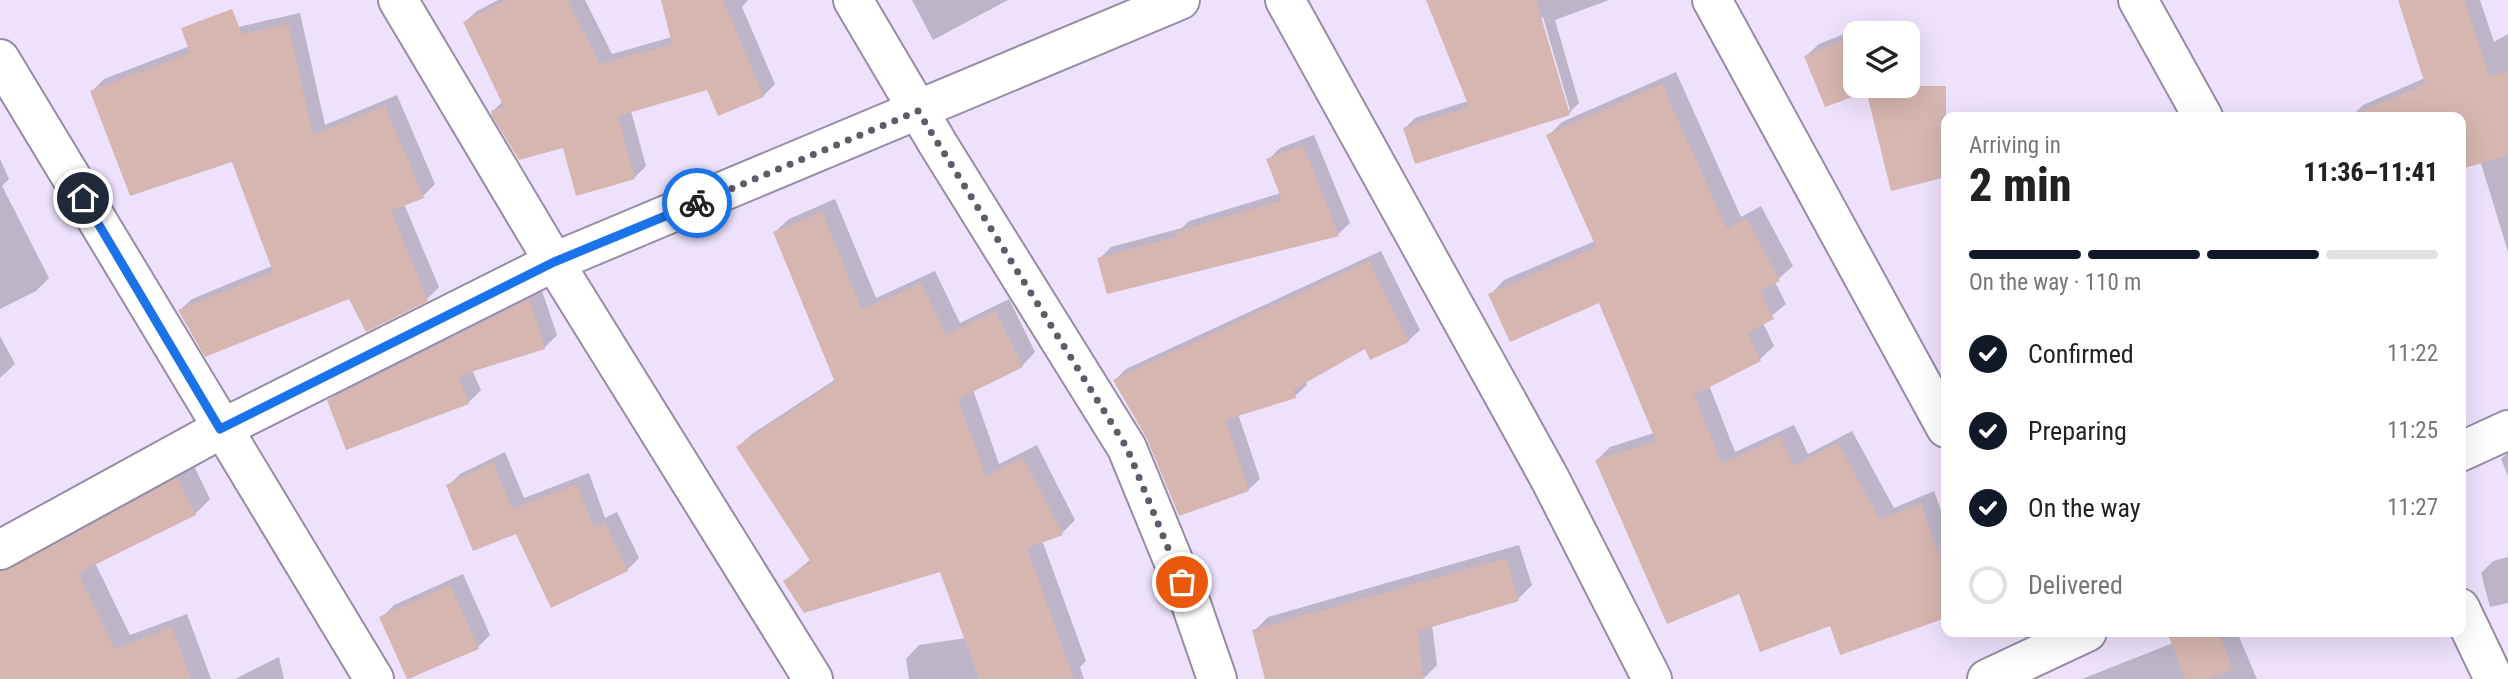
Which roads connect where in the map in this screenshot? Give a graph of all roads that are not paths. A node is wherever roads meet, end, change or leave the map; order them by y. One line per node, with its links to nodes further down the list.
1 (398, 0): 10 (street)
2 (853, 0): 8 (street)
3 (1180, 0): 8 (street)
4 (1285, 0): 22 (street)
5 (1712, 0): 11 (street)
6 (2138, 0): 9 (street)
7 (0, 59): 12 (street)
8 (918, 111): 10 (street); 21 (street)
9 (2200, 112)
10 (554, 262): 12 (street); 20 (street)
11 (1941, 419)
12 (220, 429): 15 (street); 19 (street)
13 (2508, 430): 14 (street)
14 (2466, 449)
15 (0, 550)
16 (2466, 621): 24 (street)
17 (2067, 637): 18 (street)
18 (2029, 670): 23 (street)
19 (374, 679)
20 (813, 679)
21 (1217, 679)
22 (1652, 679)
23 (1987, 679)
24 (2494, 679)

